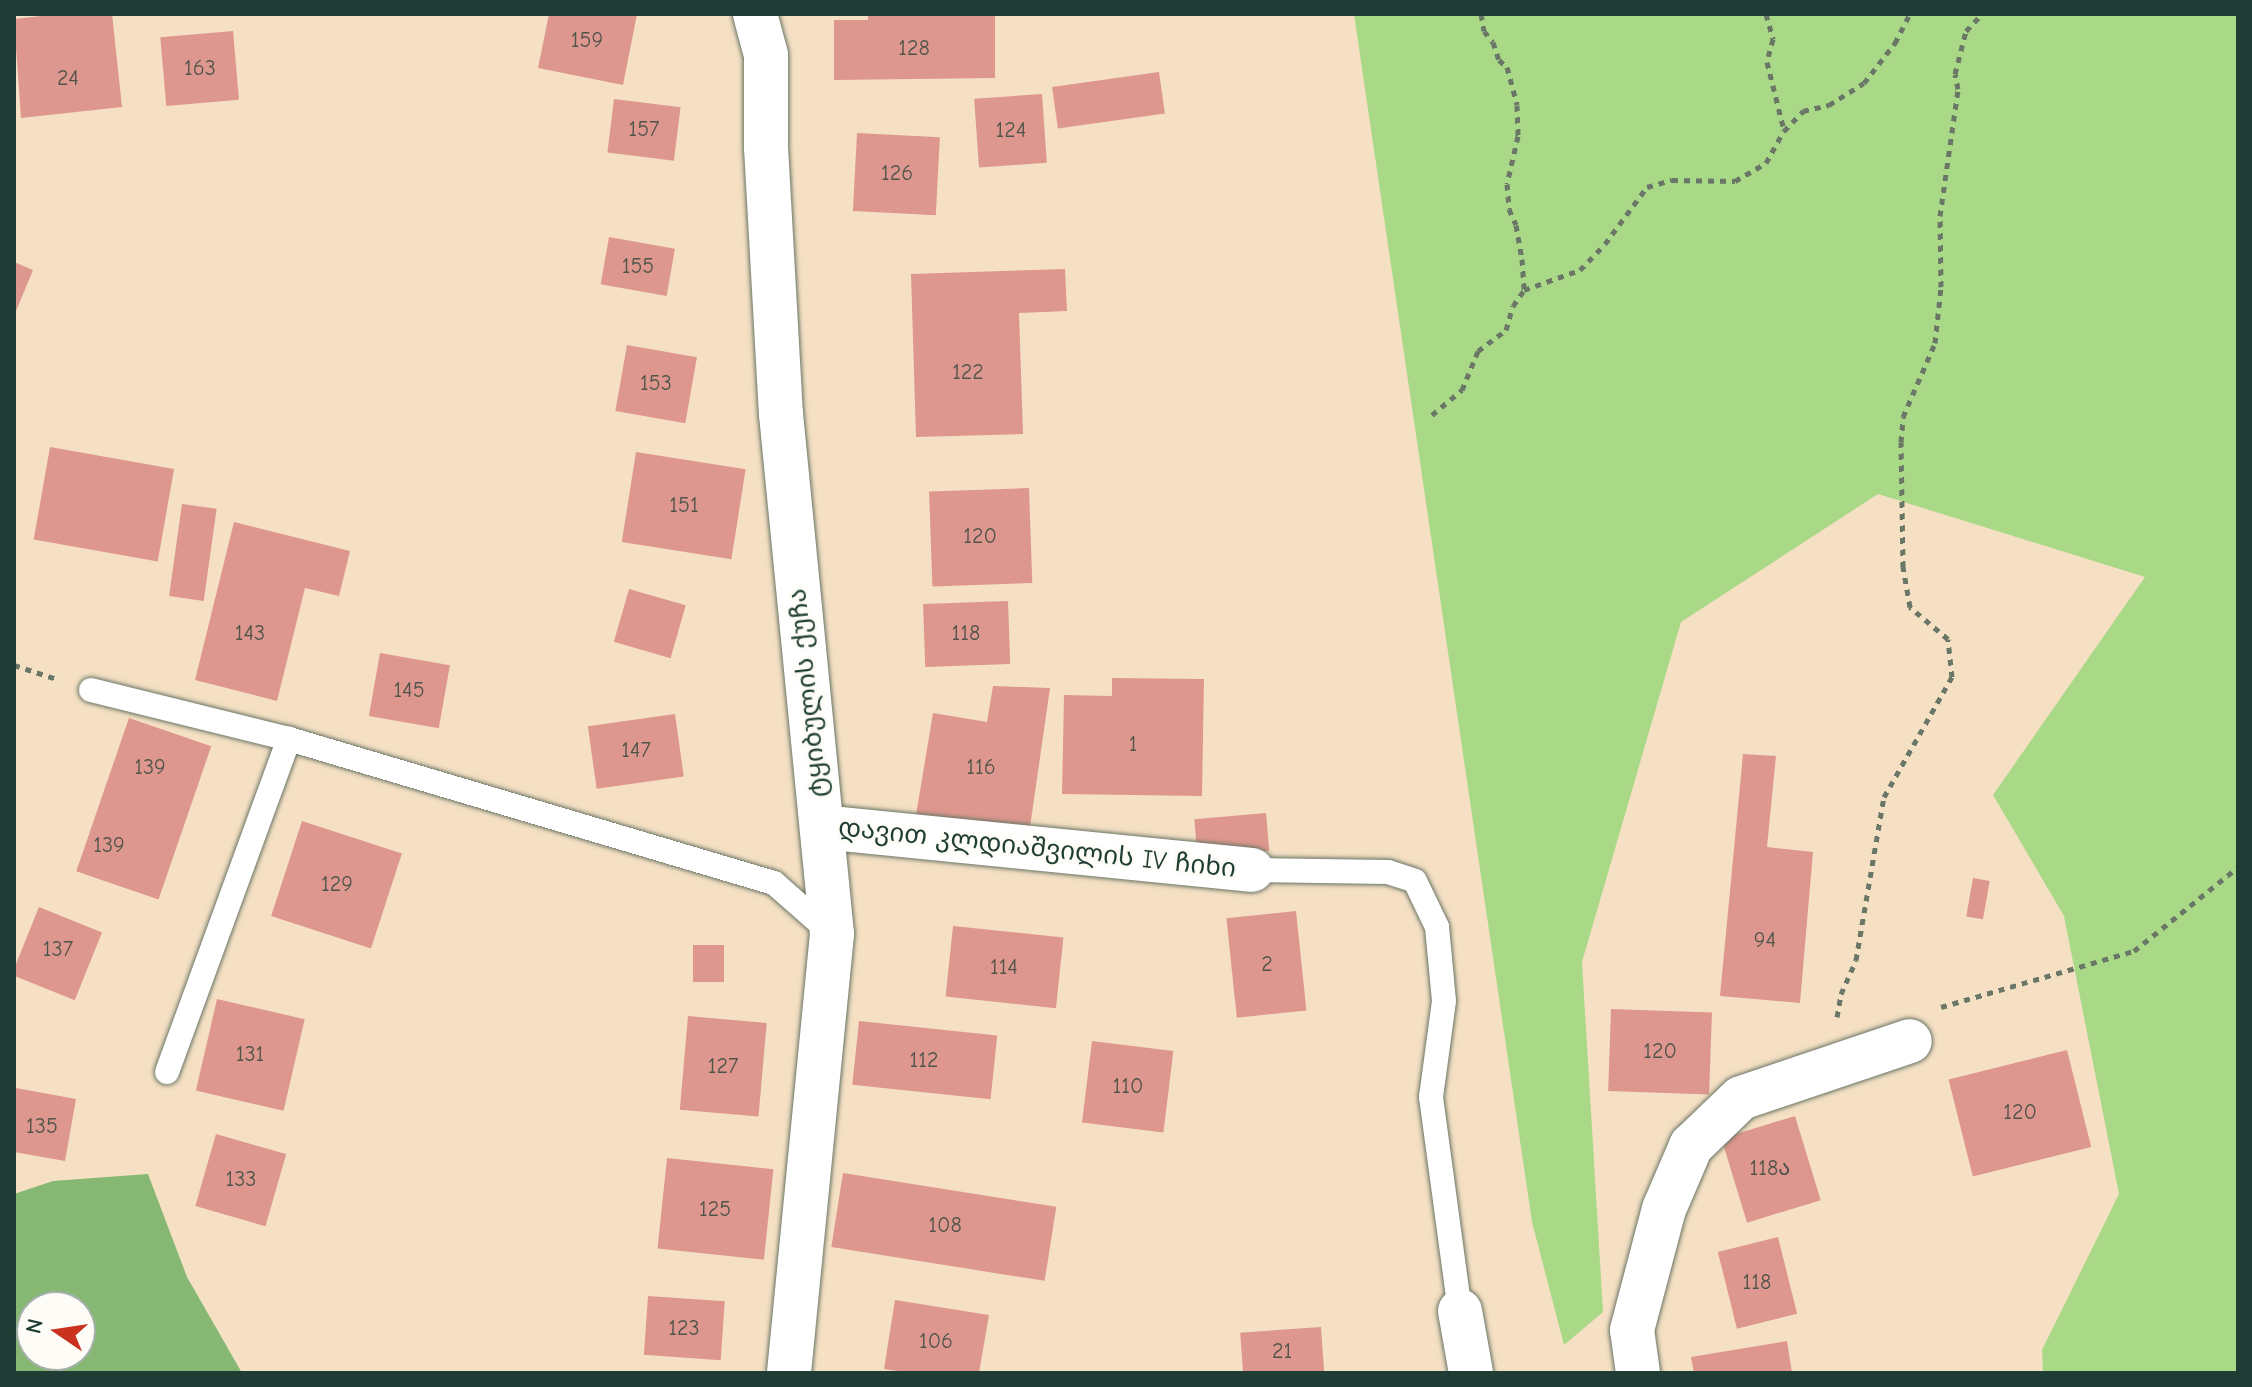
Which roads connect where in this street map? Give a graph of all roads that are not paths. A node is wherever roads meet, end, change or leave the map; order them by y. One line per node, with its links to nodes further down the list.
1 (755, 14): 4 (street, ტყიბულის ქუჩა)
2 (91, 690): 3 (lane)
3 (289, 739): 6 (lane); 8 (lane)
4 (822, 827): 5 (street, დავით კლდიაშვილის IV ჩიხი); 6 (street, ტყიბულის ქუჩა)
5 (1252, 870): 9 (lane)
6 (832, 934): 10 (street, ტყიბულის ქუჩა)
7 (1910, 1041): 12 (street)
8 (167, 1072)
9 (1460, 1311): 11 (street)
10 (789, 1373)
11 (1471, 1373)
12 (1638, 1373)

